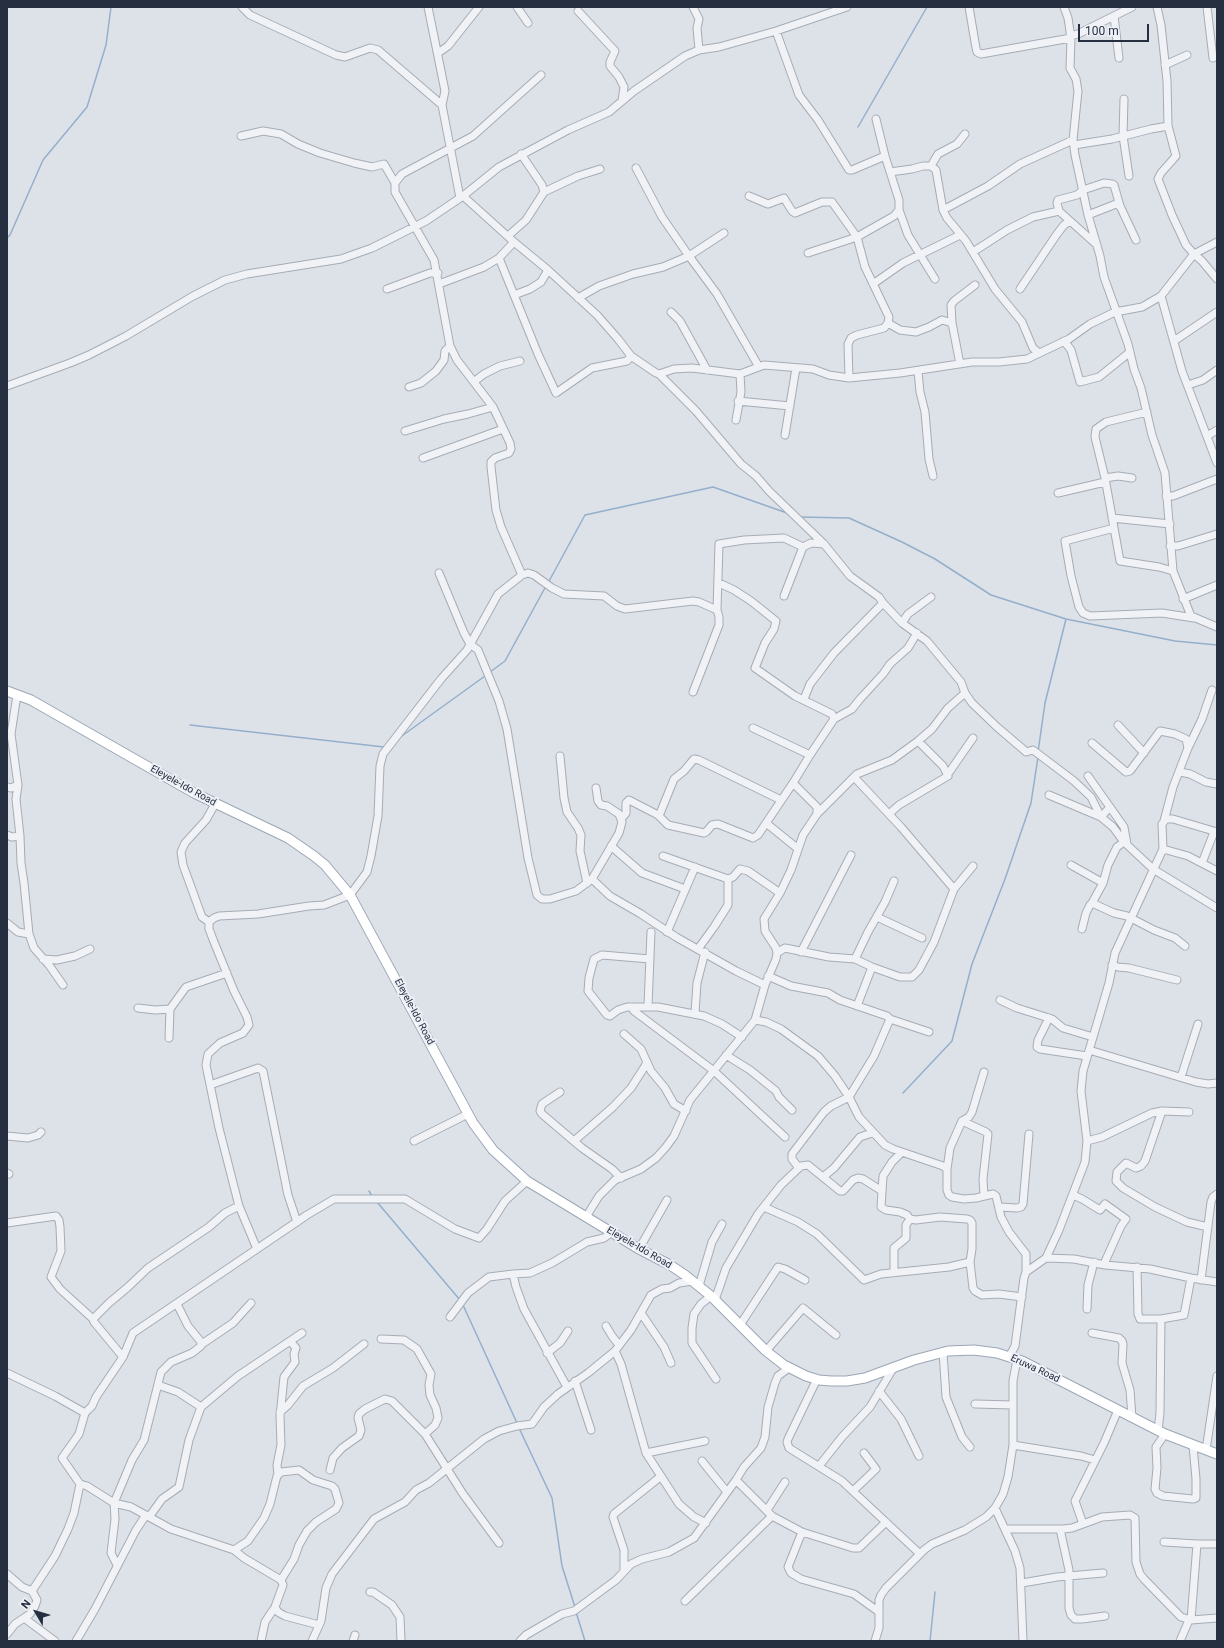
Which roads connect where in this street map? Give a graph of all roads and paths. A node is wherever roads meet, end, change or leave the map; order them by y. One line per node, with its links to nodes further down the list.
1 (242, 7): 27 (street)
2 (428, 7): 18 (street)
3 (479, 7): 18 (street)
4 (517, 7): 14 (street)
5 (693, 7): 17 (street)
6 (847, 7): 15 (street)
7 (969, 7): 16 (street)
8 (1064, 7): 16 (street)
9 (1132, 7): 13 (street)
10 (1157, 7): 23 (street)
11 (1207, 7): 21 (street)
12 (578, 10): 26 (street)
13 (1114, 16): 16 (street); 20 (street)
14 (528, 23)
15 (776, 31): 17 (street); 22 (street); 36 (street)
16 (1071, 37): 33 (street)
17 (698, 50): 26 (street)
18 (438, 53): 27 (street)
19 (1187, 55): 23 (street)
20 (1119, 58)
21 (1213, 58)
22 (790, 65)
23 (1165, 65): 29 (street)
24 (541, 75): 34 (street)
25 (1124, 99): 32 (street)
26 (622, 100): 35 (street)
27 (442, 105): 34 (street)
28 (876, 119): 36 (street)
29 (1168, 126): 32 (street); 64 (street)
30 (966, 134): 37 (street)
31 (241, 136): 42 (street)
32 (1122, 136): 33 (street); 41 (street)
33 (1074, 142): 43 (street); 49 (street)
34 (450, 148): 42 (street); 46 (street)
35 (521, 154): 44 (street); 46 (street)
36 (884, 156): 40 (street)
37 (931, 166): 40 (street); 49 (street)
38 (636, 168): 66 (street)
39 (600, 169): 44 (street)
40 (890, 172): 48 (street)
41 (1129, 176)
42 (395, 183): 53 (street)
43 (1083, 190): 47 (street); 50 (street); 51 (street)
44 (544, 192): 56 (street)
45 (749, 196): 57 (street)
46 (461, 197): 53 (street); 56 (street)
47 (1120, 206): 51 (street); 58 (street)
48 (899, 210): 57 (street); 65 (street)
49 (943, 210): 55 (street)
50 (1059, 211): 52 (street); 62 (street)
51 (1088, 215): 61 (street)
52 (1070, 221): 61 (street); 76 (street)
53 (415, 227): 69 (street); 103 (street)
54 (724, 233): 66 (street)
55 (960, 235): 62 (street); 65 (street)
56 (508, 236): 59 (street)
57 (857, 237): 63 (street); 73 (street)
58 (1136, 240)
59 (514, 242): 67 (street); 68 (street)
60 (1217, 242): 64 (street)
61 (1097, 245): 81 (street)
62 (973, 252): 89 (street)
63 (808, 253)
64 (1194, 254): 71 (street); 78 (street)
65 (920, 255): 70 (street); 73 (street)
66 (689, 256): 79 (street); 93 (street)
67 (499, 258): 72 (street); 77 (street)
68 (548, 270): 77 (street); 79 (street)
69 (438, 273): 72 (street); 75 (street)
70 (936, 279)
71 (1217, 279)
72 (439, 284): 87 (street)
73 (874, 284): 83 (street)
74 (975, 285): 84 (street)
75 (387, 289)
76 (1020, 289)
77 (514, 295): 90 (street)
78 (1161, 296): 81 (street); 86 (street)
79 (578, 298): 90 (street)
80 (671, 312): 95 (street)
81 (1115, 312): 85 (street); 88 (street)
82 (1217, 312): 86 (street)
83 (888, 323): 84 (street); 100 (street)
84 (952, 323): 92 (street)
85 (1064, 341): 88 (street); 89 (street)
86 (1174, 341): 102 (street)
87 (450, 346): 101 (street); 104 (street)
88 (1130, 352): 108 (street)
89 (1039, 353): 92 (street)
90 (631, 356): 98 (street)
91 (520, 361): 101 (street)
92 (960, 364): 97 (street)
93 (758, 366): 94 (street); 99 (street)
94 (796, 368): 100 (street); 106 (street)
95 (707, 370): 98 (street); 99 (street)
96 (1217, 370): 102 (street)
97 (918, 371): 100 (street); 117 (street)
98 (659, 374): 127 (street)
99 (740, 374): 105 (street)
100 (849, 378)
101 (475, 381): 107 (street)
102 (1188, 385): 114 (street)
103 (7, 386)
104 (409, 387)
105 (738, 402): 106 (street); 109 (street)
106 (790, 406): 113 (street)
107 (493, 407): 110 (street); 112 (street)
108 (1147, 412): 120 (street); 122 (street)
109 (736, 420)
110 (503, 429): 115 (street); 132 (street)
111 (1217, 430): 114 (street)
112 (405, 431)
113 (786, 435)
114 (1207, 436): 116 (street)
115 (423, 458)
116 (1217, 463)
117 (933, 476)
118 (1132, 478): 120 (street)
119 (1217, 479): 122 (street)
120 (1105, 480): 121 (street); 123 (street)
121 (1058, 494)
122 (1166, 496): 124 (street)
123 (1112, 518): 124 (street); 125 (street)
124 (1170, 524): 128 (street)
125 (1114, 528): 130 (street); 140 (street)
126 (1217, 534): 128 (street)
127 (824, 544): 129 (street); 138 (street)
128 (1170, 546): 130 (street)
129 (803, 547): 133 (street); 135 (street)
130 (1173, 571): 137 (street)
131 (439, 573): 144 (street)
132 (522, 575): 139 (street); 144 (street)
133 (719, 582): 139 (street); 150 (street)
134 (1217, 585): 137 (street)
135 (784, 596)
136 (931, 597): 141 (street)
137 (1183, 599): 140 (street)
138 (883, 603): 141 (street); 150 (street)
139 (717, 610): 147 (street)
140 (1194, 618): 142 (street)
141 (902, 623): 143 (street)
142 (1217, 627)
143 (917, 633): 148 (street); 151 (street)
144 (470, 644): 197 (street); 203 (street)
145 (1212, 690): 157 (street)
146 (7, 691): 149 (main road, Eleyele-Ido Road)
147 (693, 692)
148 (965, 693): 155 (street); 177 (street)
149 (17, 695): 167 (street); 172 (main road, Eleyele-Ido Road)
150 (804, 699): 151 (street)
151 (834, 720): 159 (street)
152 (1118, 725): 158 (street)
153 (753, 728): 159 (street)
154 (973, 738): 162 (street)
155 (918, 741): 162 (street); 164 (street)
156 (1092, 743): 158 (street)
157 (1188, 748): 158 (street); 161 (street)
158 (1144, 753)
159 (810, 755): 165 (street)
160 (560, 756): 197 (street)
161 (1180, 772): 166 (street); 179 (street)
162 (948, 774): 175 (street)
163 (1088, 776): 173 (street)
164 (854, 777): 174 (street); 175 (street)
165 (793, 783): 171 (street); 174 (street)
166 (1217, 784)
167 (18, 785): 168 (street); 183 (street)
168 (7, 787)
169 (596, 788): 178 (street)
170 (1049, 795): 177 (street)
171 (781, 800): 176 (street); 180 (street)
172 (215, 804): 203 (main road, Eleyele-Ido Road); 208 (street)
173 (1110, 807): 177 (street); 184 (street)
174 (817, 814): 186 (street)
175 (889, 814): 201 (street)
176 (659, 816): 178 (street); 180 (street)
177 (1101, 817): 184 (street)
178 (621, 819): 185 (street)
179 (1164, 821): 181 (street); 187 (street)
180 (766, 823): 186 (street)
181 (1215, 832): 190 (street)
182 (7, 835): 183 (street)
183 (20, 836): 213 (street)
184 (1125, 843): 194 (street); 199 (street)
185 (611, 846): 197 (street); 200 (street)
186 (797, 848): 202 (street)
187 (1163, 849): 190 (street); 194 (street)
188 (851, 855): 218 (street)
189 (663, 856): 193 (street)
190 (1202, 863): 195 (street)
191 (1071, 865): 199 (street)
192 (973, 866): 201 (street)
193 (695, 867): 196 (street); 200 (street)
194 (1153, 870): 205 (street); 207 (street)
195 (1217, 871)
196 (728, 879): 202 (street); 217 (street)
197 (589, 881): 212 (street)
198 (894, 881): 206 (street)
199 (1103, 883): 204 (street)
200 (684, 889): 212 (street)
201 (954, 889): 224 (street)
202 (780, 893): 219 (street)
203 (350, 895): 208 (street); 260 (main road, Eleyele-Ido Road)
204 (1092, 904): 207 (street); 210 (street)
205 (1217, 908)
206 (877, 917): 214 (street); 222 (street)
207 (1131, 919): 215 (street); 223 (street)
208 (209, 922): 225 (street)
209 (7, 923): 213 (street)
210 (1082, 929)
211 (651, 932): 221 (street)
212 (667, 932): 217 (street)
213 (29, 934): 220 (street)
214 (922, 938)
215 (1185, 946)
216 (90, 949): 220 (street)
217 (701, 951): 229 (street); 236 (street)
218 (801, 952): 219 (street); 222 (street)
219 (777, 953): 226 (street)
220 (43, 958): 228 (street)
221 (650, 959): 231 (street); 233 (street)
222 (855, 959): 224 (street)
223 (1112, 965): 227 (street); 245 (street)
224 (872, 967): 232 (street)
225 (227, 973): 235 (street); 253 (street)
226 (768, 976): 229 (street); 232 (street)
227 (1177, 980)
228 (63, 985)
229 (764, 985): 239 (street)
230 (1000, 1000): 237 (street)
231 (648, 1006): 233 (street); 236 (street)
232 (857, 1006): 238 (street)
233 (631, 1007): 249 (street)
234 (138, 1008): 235 (street)
235 (170, 1009): 244 (street)
236 (695, 1013): 243 (street)
237 (1049, 1018): 245 (street); 246 (street)
238 (890, 1019): 241 (street); 255 (street)
239 (755, 1020): 243 (street); 255 (street)
240 (1198, 1024): 251 (street)
241 (929, 1032)
242 (624, 1034): 248 (street)
243 (742, 1037): 247 (street)
244 (169, 1038)
245 (1093, 1038): 246 (street)
246 (1088, 1053): 251 (street); 269 (street)
247 (726, 1056): 249 (street); 256 (street)
248 (647, 1063): 257 (street); 268 (street)
249 (714, 1071): 257 (street); 266 (street)
250 (984, 1072): 261 (street)
251 (1181, 1077): 252 (street)
252 (1217, 1083)
253 (210, 1084): 283 (street); 289 (street)
254 (560, 1092): 268 (street)
255 (849, 1097): 263 (street); 273 (street)
256 (792, 1110)
257 (686, 1111): 276 (street)
258 (1162, 1111): 259 (street); 269 (street); 291 (street)
259 (1189, 1112)
260 (468, 1114): 267 (street); 277 (main road, Eleyele-Ido Road)
261 (962, 1121): 274 (street); 281 (street)
262 (42, 1132): 265 (street)
263 (872, 1132): 270 (street); 275 (street)
264 (1029, 1134): 285 (street)
265 (7, 1136)
266 (785, 1137)
267 (414, 1141)
268 (574, 1141): 276 (street)
269 (1087, 1141): 280 (street)
270 (888, 1147): 271 (street); 272 (street)
271 (901, 1153): 272 (street); 274 (street)
272 (892, 1162): 278 (street)
273 (799, 1168): 275 (street); 284 (street)
274 (947, 1169): 281 (street)
275 (823, 1177): 278 (street)
276 (621, 1178): 286 (street)
277 (527, 1181): 286 (main road, Eleyele-Ido Road); 289 (street)
278 (882, 1191): 287 (street)
279 (1217, 1194): 291 (street)
280 (1073, 1195): 296 (street); 299 (street)
281 (984, 1196): 285 (street)
282 (667, 1200): 295 (street)
283 (239, 1206): 294 (street); 316 (street)
284 (764, 1207): 301 (street); 310 (street)
285 (999, 1207): 302 (street)
286 (586, 1217): 293 (main road, Eleyele-Ido Road)
287 (910, 1219): 297 (street); 301 (street)
288 (7, 1222): 316 (street)
289 (297, 1222): 294 (street)
290 (722, 1224): 308 (street)
291 (1208, 1229): 292 (street); 306 (street)
292 (1217, 1230)
293 (612, 1232): 295 (main road, Eleyele-Ido Road); 303 (street)
294 (257, 1249): 312 (street)
295 (639, 1249): 308 (main road, Eleyele-Ido Road)
296 (1046, 1258): 298 (street); 302 (street)
297 (970, 1262): 301 (street); 309 (street)
298 (1094, 1262): 299 (street); 313 (street)
299 (1104, 1264): 300 (street)
300 (1137, 1267): 304 (street); 317 (street)
301 (894, 1272)
302 (1026, 1272): 309 (street)
303 (513, 1274): 315 (street); 332 (street)
304 (1191, 1278): 306 (street); 317 (street)
305 (805, 1280): 318 (street)
306 (1201, 1280): 307 (street)
307 (1217, 1282)
308 (696, 1284): 310 (main road, Eleyele-Ido Road); 314 (street)
309 (1022, 1297): 328 (street)
310 (713, 1298): 318 (main road, Eleyele-Ido Road); 340 (street)
311 (251, 1302): 326 (street)
312 (177, 1304): 326 (street); 333 (street)
313 (1087, 1309)
314 (641, 1313): 329 (street); 335 (street)
315 (450, 1317)
316 (93, 1319): 333 (street)
317 (1161, 1319): 355 (street)
318 (740, 1325): 330 (main road, Eleyele-Ido Road)
319 (606, 1326): 329 (street)
320 (568, 1332): 332 (street)
321 (302, 1333): 325 (street)
322 (1092, 1333): 353 (street)
323 (836, 1335): 330 (street)
324 (381, 1339): 356 (street)
325 (290, 1341): 348 (street); 351 (street)
326 (202, 1344): 343 (street)
327 (364, 1344): 351 (street)
328 (1015, 1346): 334 (street); 334 (street)
329 (617, 1348): 342 (street); 362 (street)
330 (766, 1351): 337 (main road, Eleyele-Ido Road)
331 (943, 1352): 334 (main road, Eruwa Road); 336 (main road, Eruwa Road); 360 (street)
332 (547, 1353): 344 (street)
333 (123, 1357): 352 (street)
334 (1016, 1359): 347 (street); 350 (main road, Eruwa Road)
335 (672, 1363)
336 (894, 1367): 341 (main road, Eruwa Road); 345 (street)
337 (792, 1370): 341 (main road, Eruwa Road); 373 (street)
338 (7, 1373): 352 (street)
339 (1217, 1376): 349 (street)
340 (716, 1379)
341 (817, 1379): 368 (street)
342 (576, 1381): 344 (street); 354 (street)
343 (158, 1385): 348 (street); 378 (street)
344 (567, 1387): 369 (street)
345 (879, 1391): 365 (street); 368 (street)
346 (975, 1404): 347 (street)
347 (1013, 1405): 358 (street)
348 (201, 1407): 381 (street)
349 (1215, 1407): 361 (street)
350 (1118, 1410): 353 (main road, Eruwa Road); 366 (street)
351 (280, 1412): 371 (street)
352 (85, 1413): 375 (street)
353 (1132, 1418): 355 (main road, Eruwa Road)
354 (591, 1430)
355 (1162, 1432): 359 (main road, Eruwa Road); 359 (street)
356 (425, 1434): 369 (street); 370 (street)
357 (705, 1441): 362 (street)
358 (1013, 1444): 366 (street); 379 (street)
359 (1193, 1446): 361 (main road, Eruwa Road)
360 (970, 1447)
361 (1206, 1450): 364 (main road, Eruwa Road)
362 (646, 1453): 372 (street)
363 (864, 1453): 376 (street)
364 (1217, 1454)
365 (920, 1456)
366 (1095, 1460): 385 (street)
367 (702, 1461): 377 (street)
368 (819, 1466): 376 (street)
369 (447, 1467): 390 (street); 411 (street)
370 (330, 1470)
371 (278, 1474): 393 (street); 400 (street)
372 (660, 1477): 384 (street); 396 (street)
373 (736, 1480): 377 (street); 380 (street)
374 (785, 1482): 380 (street)
375 (80, 1484): 378 (street); 402 (street)
376 (853, 1491): 383 (street)
377 (727, 1492): 384 (street)
378 (114, 1503): 381 (street); 395 (street)
379 (995, 1508): 386 (street); 394 (street)
380 (767, 1510): 382 (street)
381 (148, 1516): 393 (street); 395 (street)
382 (772, 1516): 388 (street); 404 (street)
383 (886, 1522): 388 (street); 394 (street)
384 (706, 1523): 396 (street)
385 (1083, 1524): 387 (street); 410 (street)
386 (1005, 1528): 387 (street); 401 (street)
387 (1060, 1529): 399 (street)
388 (802, 1532): 406 (street)
389 (1164, 1542): 391 (street)
390 (499, 1543)
391 (1197, 1544): 392 (street); 410 (street)
392 (1217, 1544)
393 (234, 1550): 400 (street)
394 (920, 1554): 406 (street)
395 (117, 1566): 414 (street)
396 (624, 1570): 418 (street)
397 (1104, 1573): 399 (street)
398 (7, 1574): 402 (street)
399 (1070, 1577): 401 (street); 407 (street)
400 (281, 1580): 405 (street)
401 (1022, 1583): 420 (street)
402 (32, 1591): 408 (street)
403 (370, 1592): 417 (street)
404 (685, 1601)
405 (275, 1607): 411 (street); 415 (street)
406 (880, 1612): 419 (street)
407 (1105, 1616)
408 (24, 1618): 412 (street); 413 (street)
409 (1217, 1618): 410 (street)
410 (1190, 1620): 421 (street)
411 (319, 1625): 416 (street)
412 (7, 1634)
413 (55, 1641)
414 (76, 1641)
415 (261, 1641)
416 (312, 1641)
417 (401, 1641)
418 (520, 1641)
419 (875, 1641)
420 (1023, 1641)
421 (1180, 1641)

